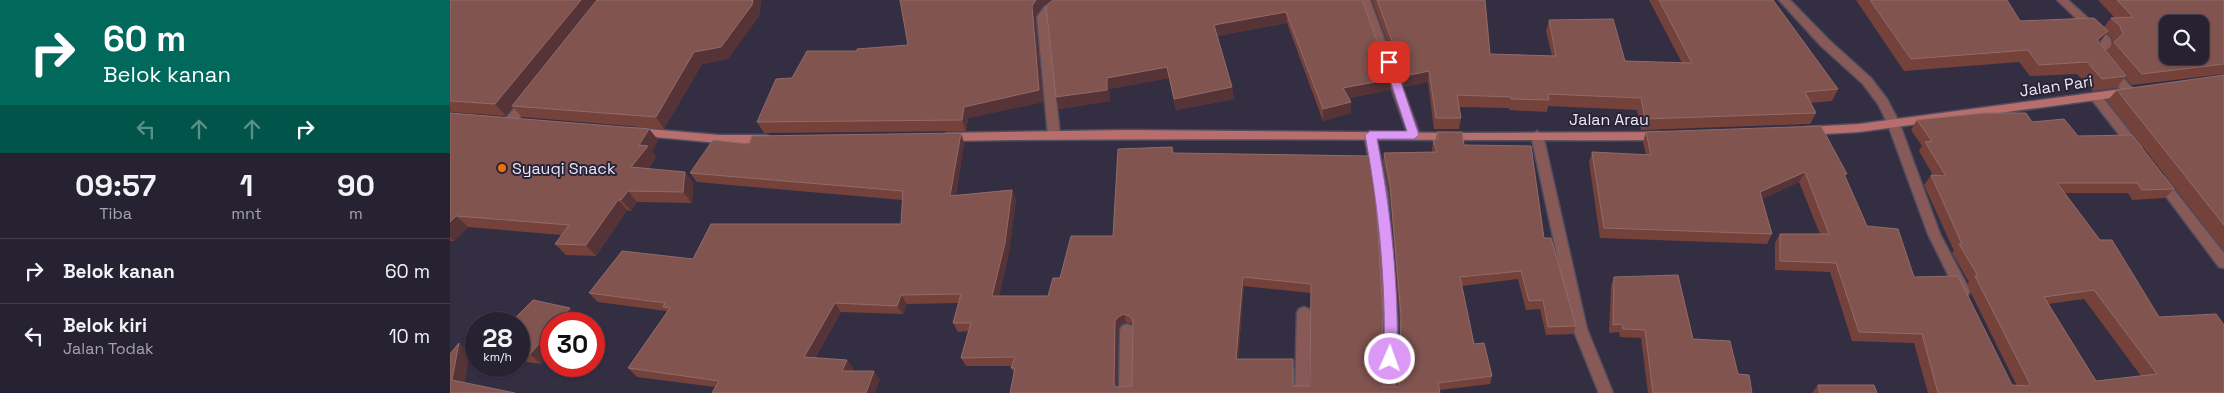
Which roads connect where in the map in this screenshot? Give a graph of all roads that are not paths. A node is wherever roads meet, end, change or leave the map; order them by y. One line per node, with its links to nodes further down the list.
1 (1071, 0): 11 (street)
2 (1365, 0): 13 (street)
3 (1784, 0): 8 (street)
4 (2062, 0): 6 (street, Jalan Pari)
5 (535, 90): 7 (street)
6 (2096, 97): 8 (street, Jalan Pari); 18 (street)
7 (512, 120)
8 (1893, 122): 10 (street); 19 (street)
9 (630, 131): 17 (street)
10 (1794, 132)
11 (1054, 135): 12 (street, Jalan Arau); 16 (street, Jalan Arau)
12 (1370, 135): 13 (street, Jalan Arau); 24 (street)
13 (1414, 135): 14 (street, Jalan Arau)
14 (1537, 135): 15 (street, Jalan Arau); 25 (street)
15 (1678, 135)
16 (931, 138)
17 (778, 139)
18 (2224, 263)
19 (1970, 305)
20 (1304, 314): 23 (street)
21 (1127, 330): 22 (street)
22 (1126, 393)
23 (1302, 393)
24 (1389, 393)
25 (1606, 393)

